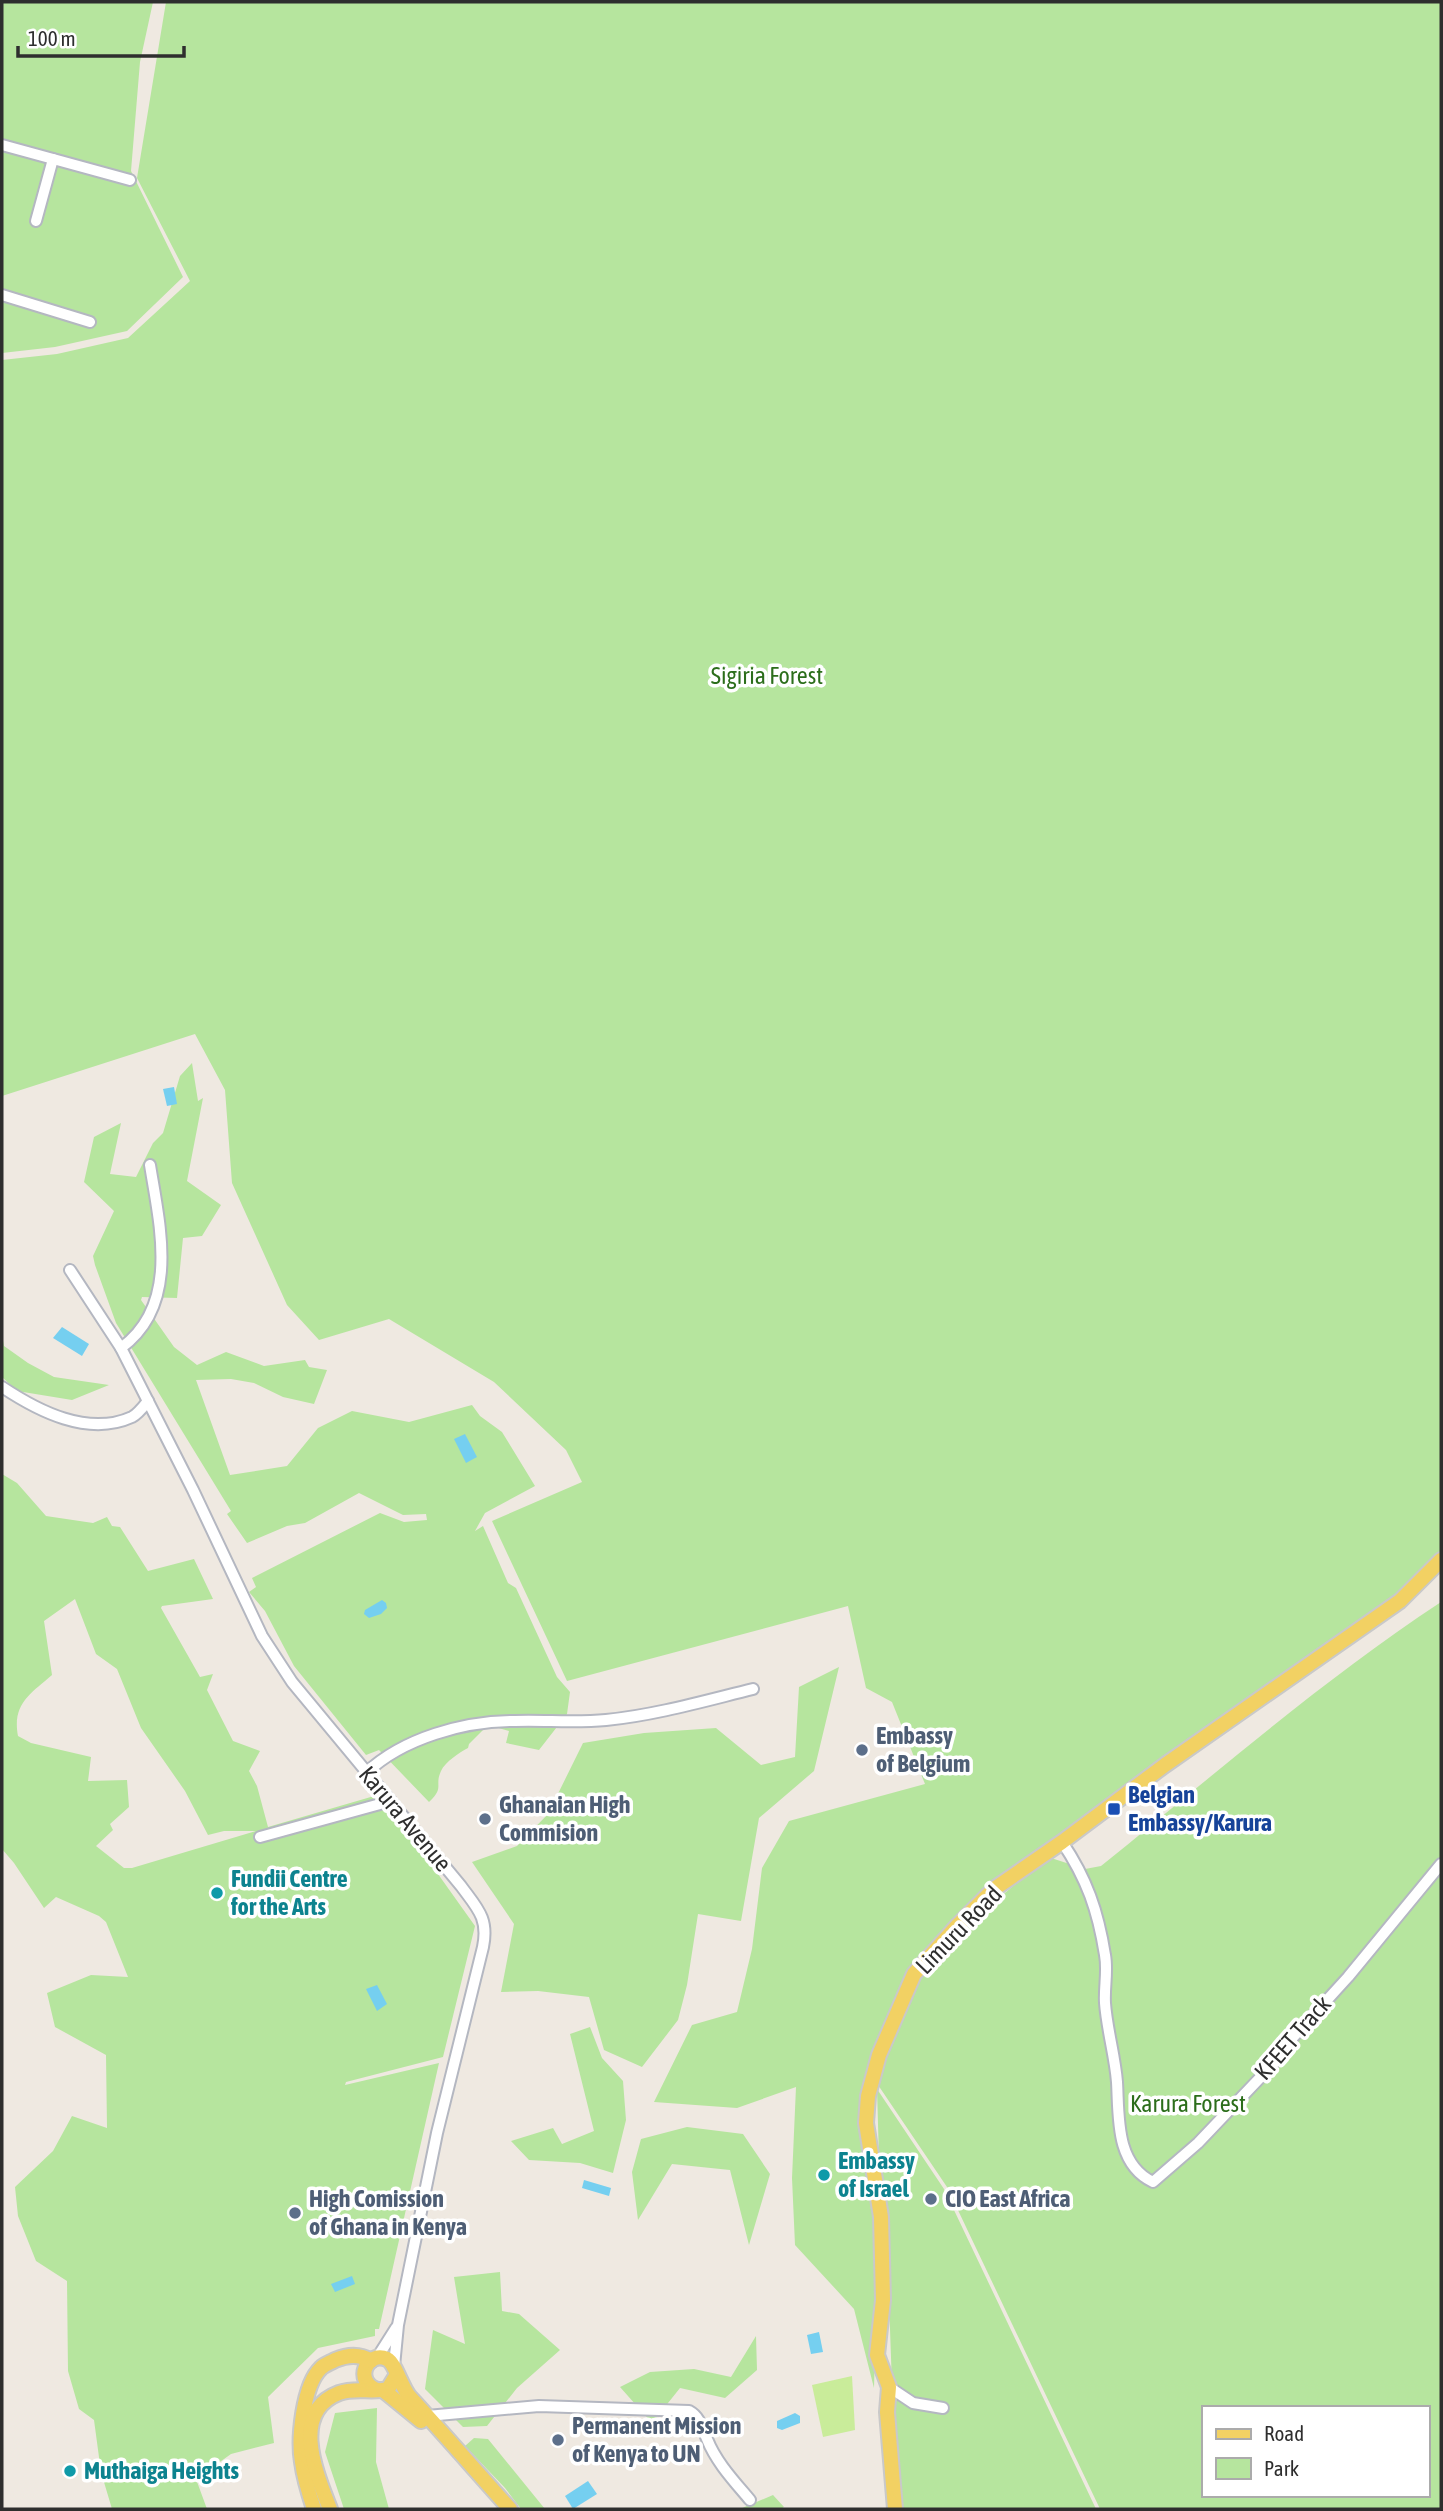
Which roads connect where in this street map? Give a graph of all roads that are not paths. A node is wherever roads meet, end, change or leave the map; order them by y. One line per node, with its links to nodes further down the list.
1 (2, 145): 2 (street)
2 (53, 159): 3 (street); 4 (street)
3 (130, 180)
4 (36, 221)
5 (2, 295): 6 (street)
6 (90, 322)
7 (150, 1165): 9 (street)
8 (71, 1270): 9 (street, Karura Avenue)
9 (123, 1353): 11 (street, Karura Avenue)
10 (2, 1387): 11 (street)
11 (148, 1401): 14 (street, Karura Avenue)
12 (1441, 1560): 17 (main road, Limuru Road)
13 (753, 1689): 14 (street)
14 (366, 1773): 15 (street, Karura Avenue)
15 (391, 1801): 16 (street); 19 (street, Karura Avenue)
16 (260, 1837)
17 (1062, 1842): 18 (street, KFEET Track); 22 (main road, Limuru Road)
18 (1441, 1864)
19 (397, 2325): 20 (street, Karura Avenue); 21 (street, Karura Avenue)
20 (374, 2359): 21 (main road); 23 (main road); 27 (main road)
21 (395, 2371): 23 (main road); 25 (main road)
22 (889, 2387): 24 (street); 31 (main road, Limuru Road)
23 (380, 2390): 28 (main road); 29 (main road)
24 (943, 2408)
25 (427, 2416): 26 (street); 30 (main road)
26 (750, 2500)
27 (314, 2509)
28 (330, 2509)
29 (502, 2509)
30 (510, 2509)
31 (895, 2509)

